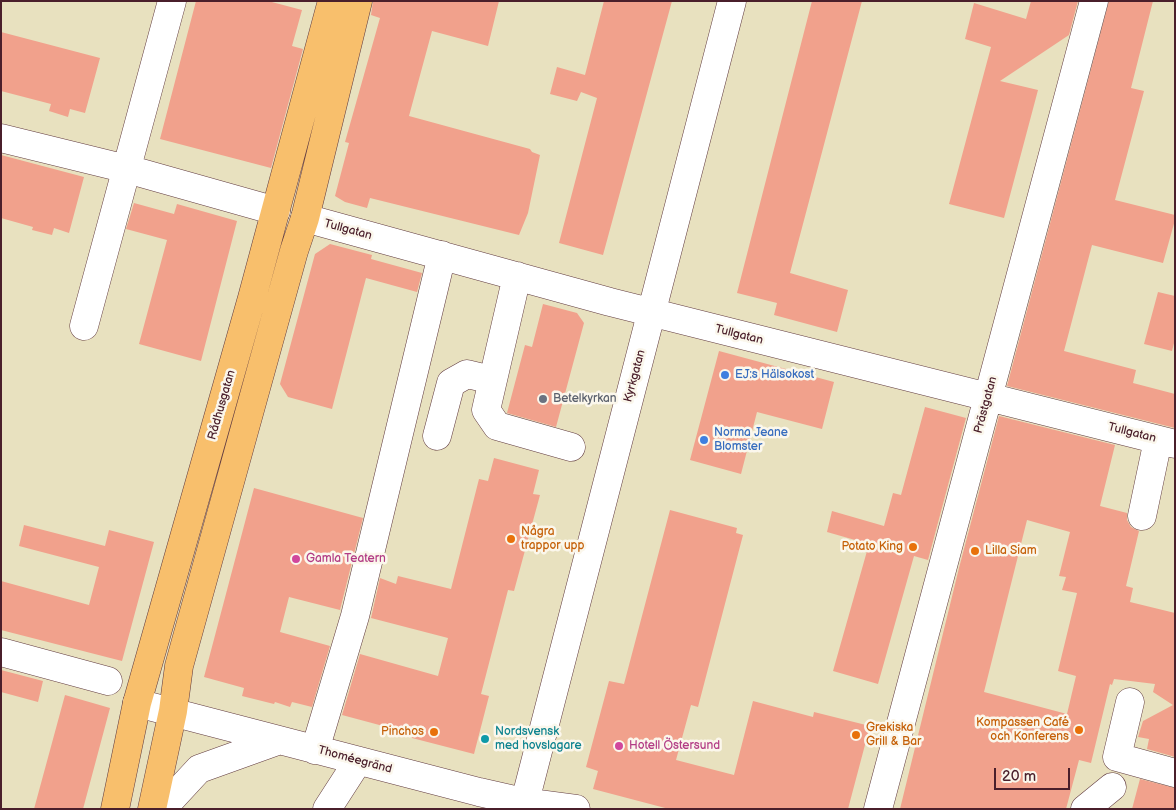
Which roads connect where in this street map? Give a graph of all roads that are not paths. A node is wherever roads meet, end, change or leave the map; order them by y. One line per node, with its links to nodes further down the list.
1 (172, 1): 7 (street)
2 (332, 1): 8 (main road, Rådhusgatan)
3 (358, 1): 9 (main road)
4 (732, 1): 12 (street, Kyrkgatan)
5 (1094, 1): 15 (street, Prästgatan)
6 (1, 138): 7 (street)
7 (127, 169): 8 (street); 13 (street)
8 (276, 211): 23 (main road, Rådhusgatan)
9 (305, 218): 10 (street, Tullgatan); 24 (main road)
10 (442, 255): 11 (street, Tullgatan); 26 (street)
11 (517, 276): 12 (street, Tullgatan); 14 (street)
12 (651, 312): 15 (street, Tullgatan); 30 (street, Kyrkgatan)
13 (84, 326)
14 (492, 380): 16 (street); 18 (street)
15 (988, 397): 17 (street, Tullgatan); 36 (street, Prästgatan)
16 (437, 436)
17 (1166, 442): 19 (street)
18 (571, 448)
19 (1142, 516)
20 (1, 652): 21 (street)
21 (108, 681)
22 (1130, 702): 28 (street)
23 (137, 703): 24 (street, Thoméegränd); 31 (main road, Rådhusgatan)
24 (174, 711): 25 (street, Thoméegränd); 32 (main road)
25 (277, 741): 26 (street, Thoméegränd); 33 (street)
26 (315, 750): 27 (street, Thoméegränd)
27 (358, 761): 30 (street, Thoméegränd); 34 (street)
28 (1175, 773)
29 (1112, 787): 37 (street)
30 (528, 806): 35 (street, Thoméegränd)
31 (114, 809)
32 (152, 809)
33 (162, 809)
34 (327, 809)
35 (576, 809)
36 (878, 809)
37 (1085, 809)

